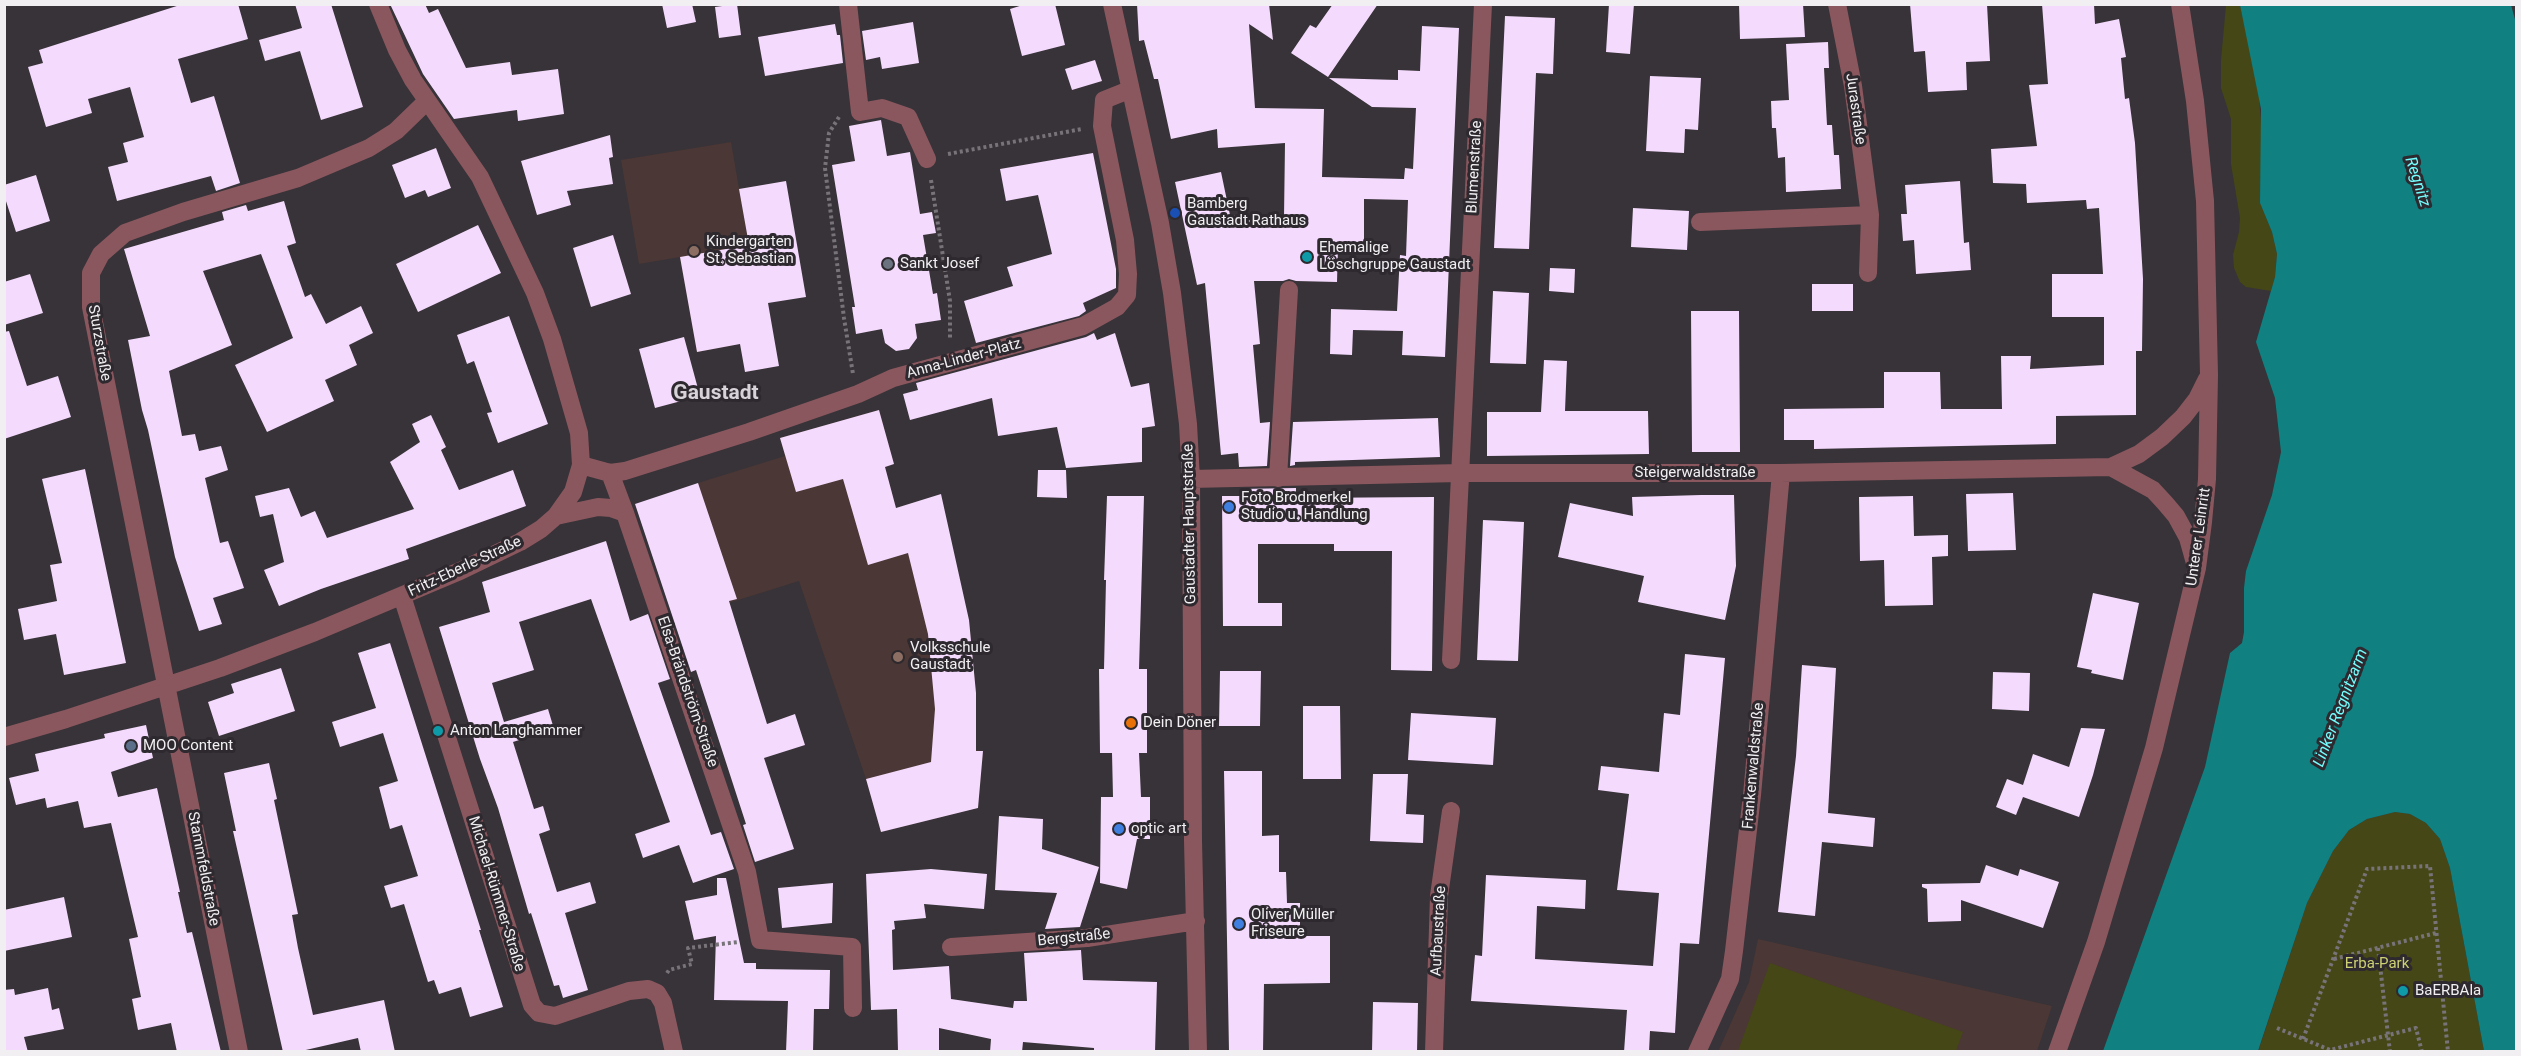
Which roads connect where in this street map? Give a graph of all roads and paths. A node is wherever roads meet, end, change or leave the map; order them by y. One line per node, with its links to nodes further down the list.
1 (378, 4): 8 (street, Fritz-Eberle-Straße)
2 (848, 4): 9 (street)
3 (1112, 4): 7 (street, Gaustadter Hauptstraße)
4 (1483, 4): 22 (street, Blumenstraße)
5 (1837, 4): 12 (street, Jurastraße)
6 (2180, 4): 17 (street, Unterer Leinritt)
7 (1129, 90): 10 (street, Anna-Linder-Platz); 25 (street, Gaustadter Hauptstraße)
8 (427, 101): 19 (street, Fritz-Eberle-Straße); 31 (street, Sturzstraße)
9 (860, 112): 11 (street); 18 (path)
10 (1102, 126): 11 (path); 16 (street, Anna-Linder-Platz)
11 (927, 159): 16 (path)
12 (1870, 215): 13 (street); 14 (street, Jurastraße)
13 (1700, 222)
14 (1868, 273)
15 (1289, 290): 24 (street)
16 (952, 361): 18 (street, Anna-Linder-Platz)
17 (2209, 375): 20 (street, Steigerwaldstraße); 28 (street, Unterer Leinritt)
18 (858, 394): 21 (street, Anna-Linder-Platz)
19 (581, 465): 21 (street, Anna-Linder-Platz); 27 (street, Fritz-Eberle-Straße)
20 (2111, 467): 23 (street, Steigerwaldstraße); 28 (street, Steigerwaldstraße)
21 (610, 473): 26 (street, Elsa-Brändström-Straße)
22 (1460, 473): 23 (street, Steigerwaldstraße); 24 (street, Steigerwaldstraße); 30 (street)
23 (1781, 473): 50 (street, Frankenwaldstraße)
24 (1278, 478): 25 (street, Steigerwaldstraße)
25 (1191, 479): 34 (street, Gaustadter Hauptstraße)
26 (625, 513): 27 (street); 36 (street, Elsa-Brändström-Straße)
27 (556, 516): 29 (street, Fritz-Eberle-Straße)
28 (2197, 568): 51 (street, Unterer Leinritt)
29 (402, 596): 31 (street, Fritz-Eberle-Straße); 47 (street, Michael-Rümmer-Straße)
30 (1451, 660)
31 (168, 686): 32 (street, Fritz-Eberle-Straße); 46 (street, Stammfeldstraße)
32 (4, 737)
33 (1451, 811): 49 (street, Aufbaustraße)
34 (1196, 921): 37 (street, Bergstraße); 48 (street, Gaustadter Hauptstraße)
35 (2436, 933): 38 (path); 39 (path); 54 (path)
36 (760, 940): 40 (path); 41 (street)
37 (951, 947)
38 (2378, 948): 39 (path); 43 (path)
39 (2334, 959): 44 (path)
40 (669, 970)
41 (853, 1008)
42 (2277, 1028): 44 (path)
43 (2390, 1034): 45 (path); 52 (path); 53 (path)
44 (2303, 1039): 45 (path)
45 (2330, 1051)
46 (239, 1052)
47 (674, 1052)
48 (1198, 1052)
49 (1434, 1052)
50 (1697, 1052)
51 (2057, 1052)
52 (2390, 1052)
53 (2422, 1052)
54 (2448, 1052)

